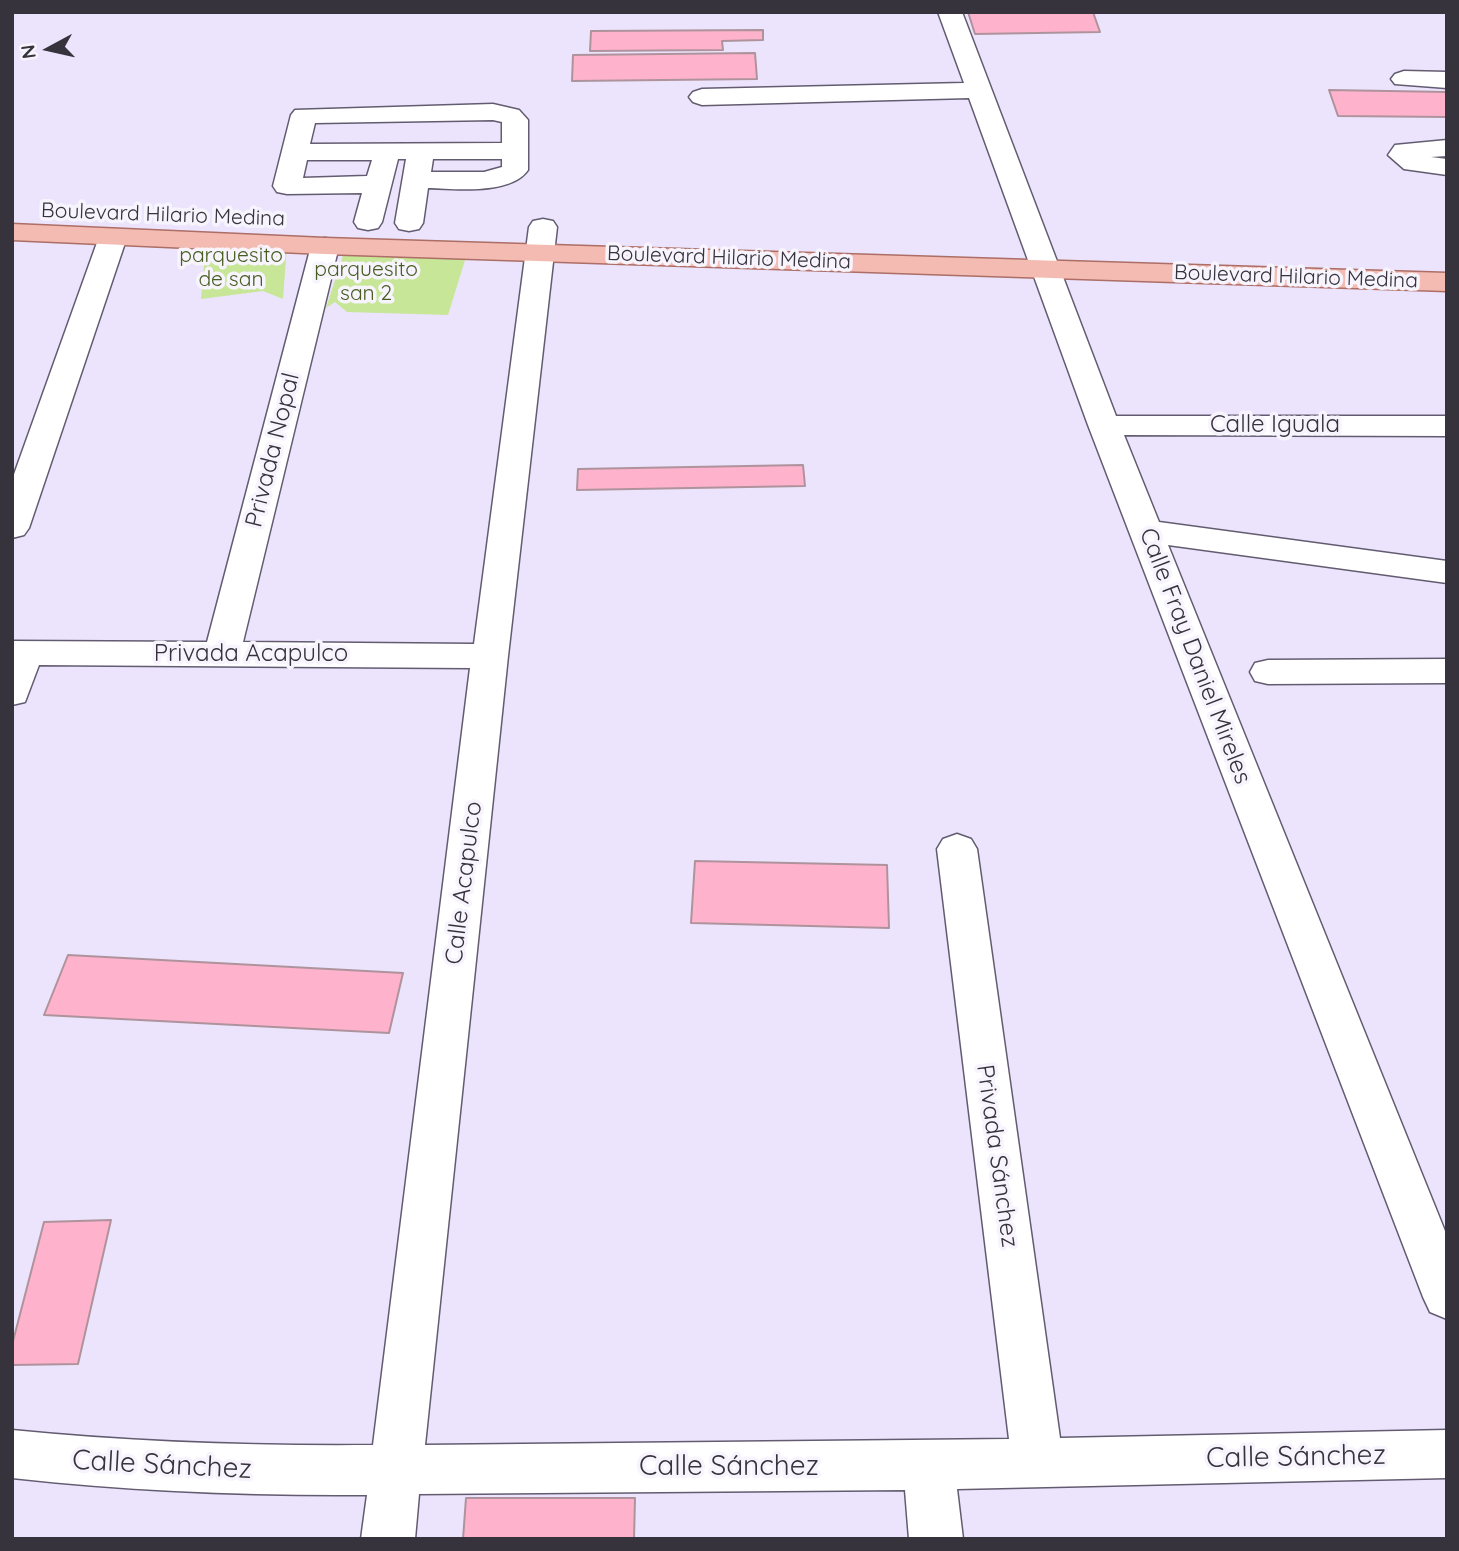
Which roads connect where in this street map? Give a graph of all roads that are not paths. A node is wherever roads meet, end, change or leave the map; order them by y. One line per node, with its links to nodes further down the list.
1 (950, 12): 4 (street, Calle Fray Daniel Mireles)
2 (1404, 79): 3 (street)
3 (1447, 80)
4 (978, 90): 5 (street); 23 (street, Calle Fray Daniel Mireles)
5 (702, 97)
6 (396, 114): 7 (street); 10 (street); 12 (street)
7 (424, 114): 9 (street); 11 (street)
8 (1447, 148): 13 (street)
9 (516, 150): 11 (street); 14 (street)
10 (386, 151): 11 (street); 12 (street); 15 (street)
11 (421, 151): 14 (street)
12 (296, 152): 15 (street)
13 (1447, 167)
14 (418, 180): 18 (street)
15 (380, 184): 17 (street)
16 (12, 209): 17 (main road, Boulevard Hilario Medina)
17 (368, 222): 18 (main road, Boulevard Hilario Medina)
18 (409, 223): 21 (main road, Boulevard Hilario Medina)
19 (12, 232): 20 (main road, Boulevard Hilario Medina)
20 (113, 237): 22 (main road, Boulevard Hilario Medina); 28 (street)
21 (541, 239): 22 (main road, Boulevard Hilario Medina); 23 (main road, Boulevard Hilario Medina); 33 (street, Calle Acapulco)
22 (325, 246): 32 (street, Privada Nopal)
23 (1042, 256): 24 (main road, Boulevard Hilario Medina); 25 (main road, Boulevard Hilario Medina); 26 (street, Calle Fray Daniel Mireles)
24 (1447, 257)
25 (1447, 282)
26 (1104, 425): 27 (street, Calle Iguala); 29 (street, Calle Fray Daniel Mireles)
27 (1447, 426)
28 (12, 528)
29 (1146, 531): 30 (street); 38 (street, Calle Fray Daniel Mireles)
30 (1447, 572)
31 (18, 654): 32 (street, Privada Acapulco); 36 (street)
32 (222, 654): 33 (street, Privada Acapulco)
33 (490, 656): 43 (street, Calle Acapulco)
34 (1268, 671): 35 (street)
35 (1447, 671)
36 (12, 693)
37 (957, 849): 41 (street, Privada Sánchez)
38 (1447, 1297)
39 (12, 1454): 43 (street, Calle Sánchez)
40 (1447, 1454): 41 (street, Calle Sánchez)
41 (1038, 1463): 42 (street, Calle Sánchez)
42 (928, 1465): 43 (street, Calle Sánchez); 45 (street)
43 (397, 1469): 44 (street, Calle Acapulco)
44 (388, 1539)
45 (936, 1539)

